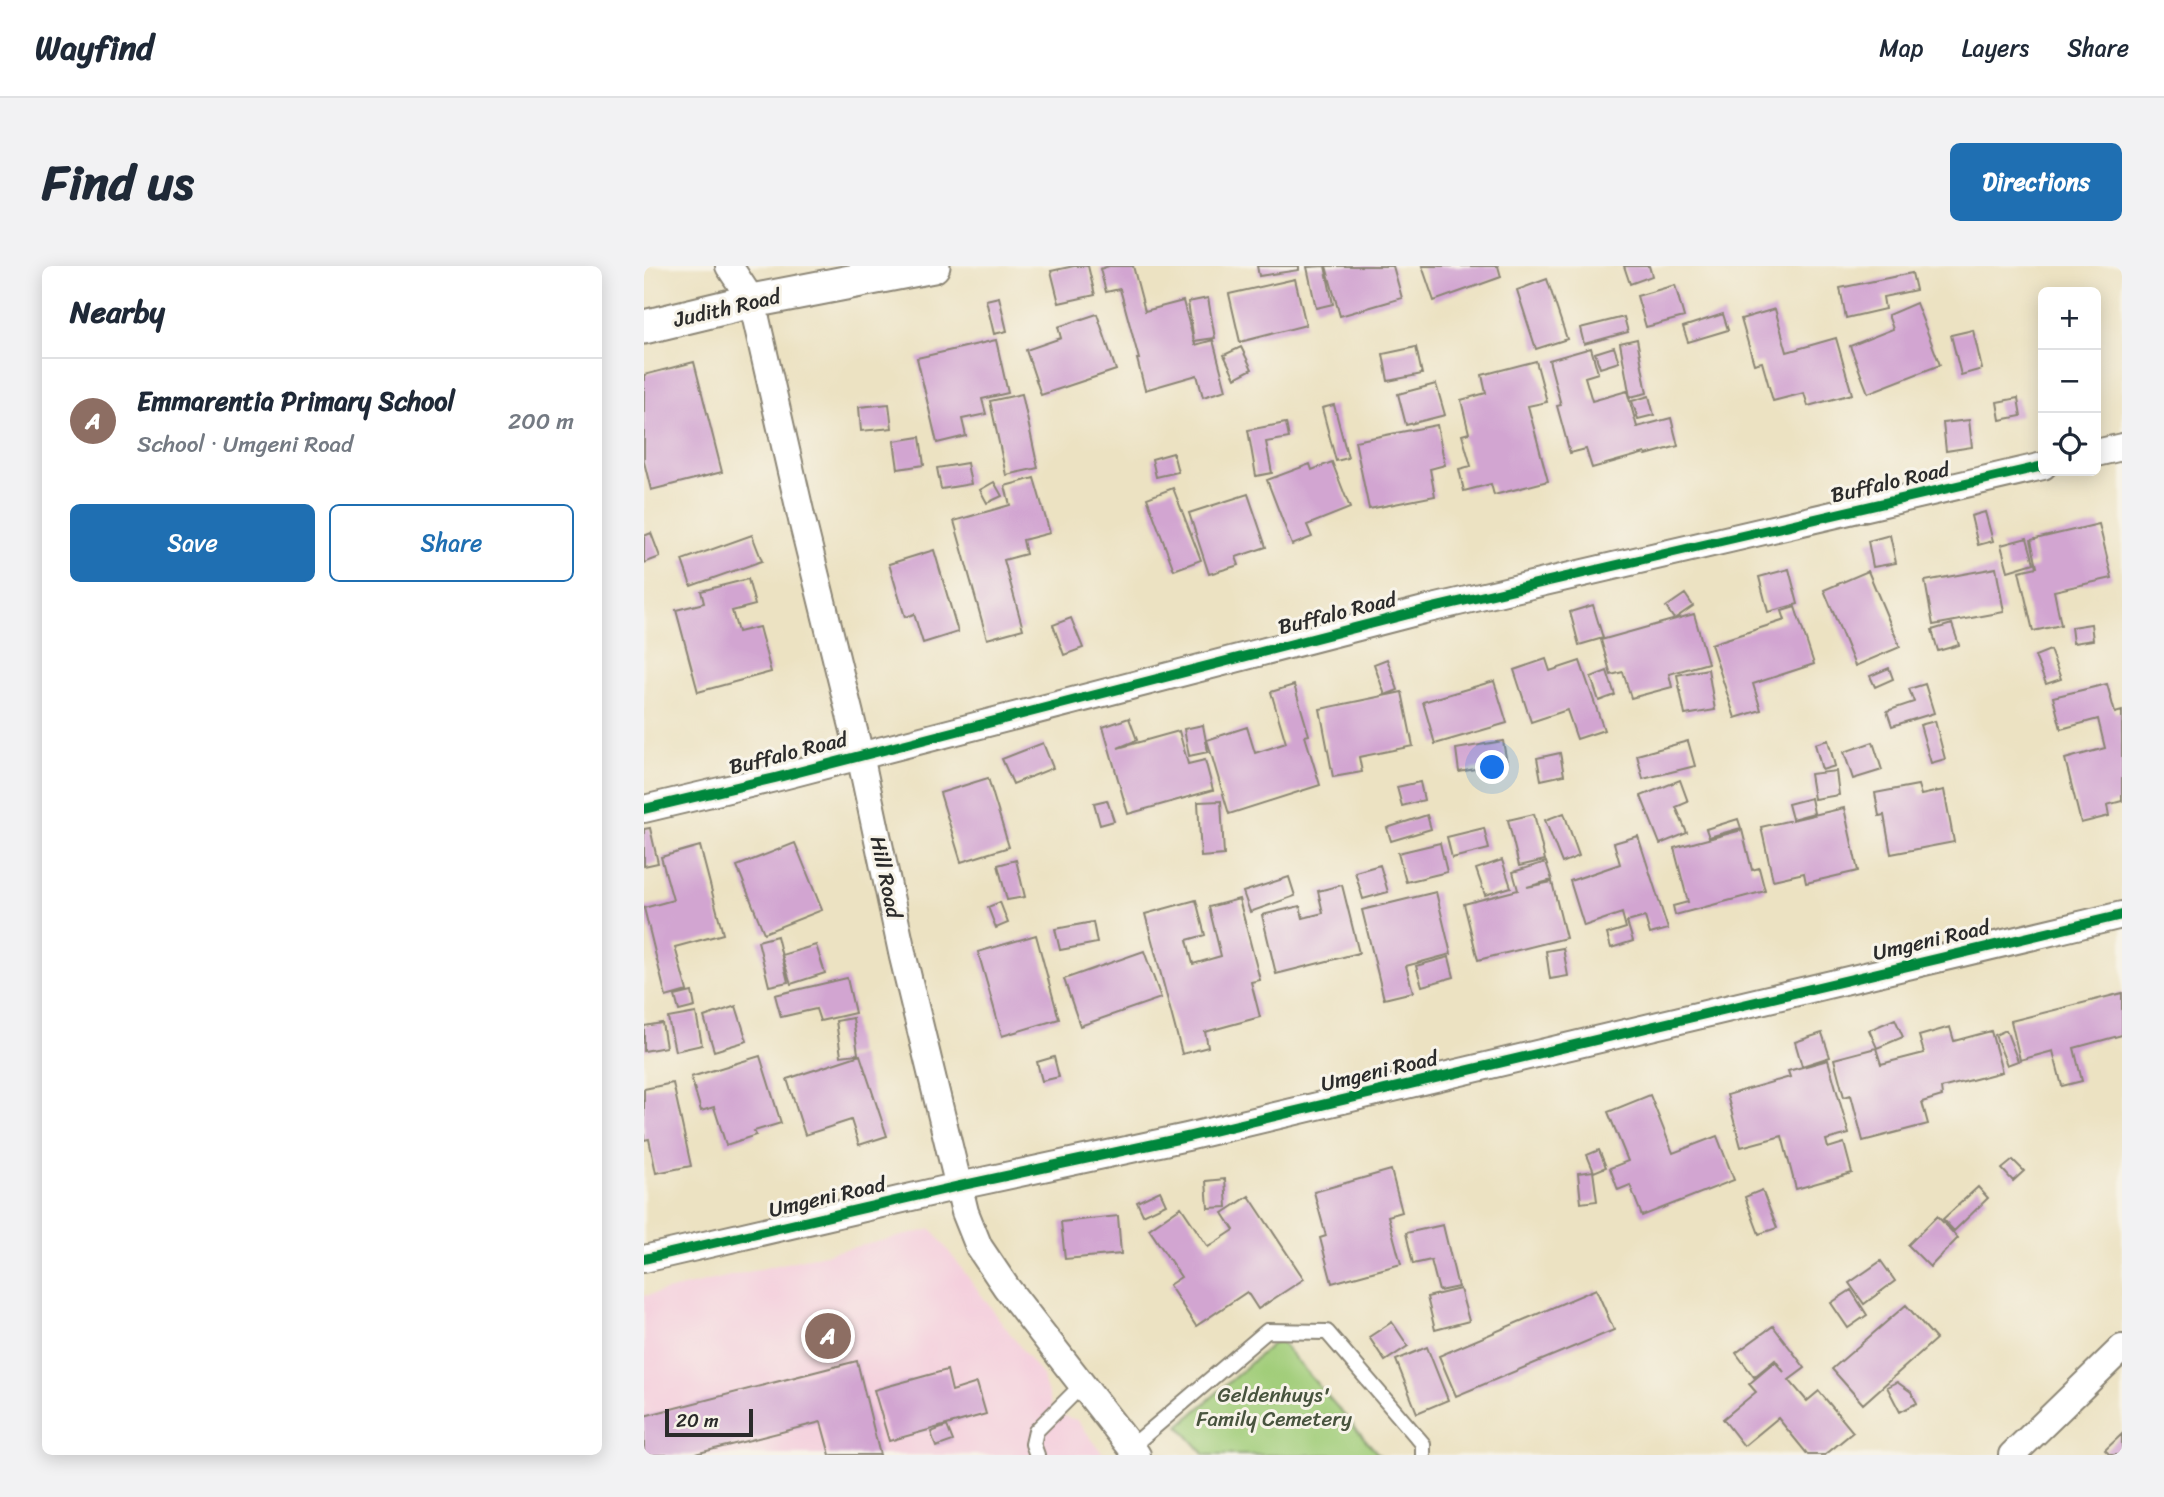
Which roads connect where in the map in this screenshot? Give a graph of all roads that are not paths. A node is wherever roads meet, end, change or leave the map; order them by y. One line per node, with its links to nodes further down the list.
1 (729, 266): 3 (street, Hill Road)
2 (933, 266): 3 (street, Judith Road)
3 (752, 300): 4 (street, Judith Road); 8 (street, Hill Road)
4 (644, 327)
5 (2122, 447): 6 (street)
6 (2101, 452)
7 (2038, 467): 8 (street, Buffalo Road)
8 (860, 755): 9 (street, Buffalo Road); 11 (street, Hill Road)
9 (644, 809)
10 (2122, 915): 11 (street, Umgeni Road)
11 (959, 1186): 12 (street, Umgeni Road); 14 (street, Hill Road)
12 (644, 1259)
13 (2122, 1348): 18 (street)
14 (1082, 1385): 15 (street, Hill Road); 16 (lane)
15 (1134, 1451): 17 (lane, Hill Road)
16 (1037, 1455)
17 (1423, 1455)
18 (2012, 1455)

